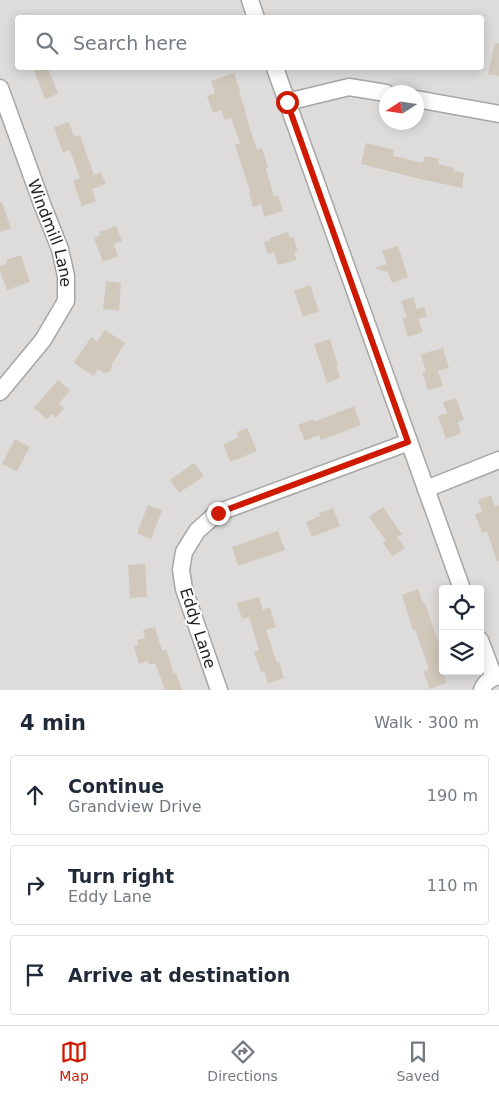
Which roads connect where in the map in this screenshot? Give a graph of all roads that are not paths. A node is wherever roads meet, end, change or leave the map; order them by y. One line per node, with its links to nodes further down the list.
1 (250, 0): 2 (street)
2 (255, 15)
3 (276, 70): 7 (street)
4 (0, 88): 9 (street, Windmill Lane)
5 (379, 92): 7 (street)
6 (424, 100): 8 (street)
7 (287, 102): 10 (street)
8 (499, 114)
9 (0, 392)
10 (408, 442): 12 (street); 16 (street, Eddy Lane)
11 (499, 460): 12 (street)
12 (426, 488): 13 (street)
13 (461, 585)
14 (484, 649): 15 (street)
15 (496, 676): 17 (street)
16 (219, 690)
17 (482, 690)

